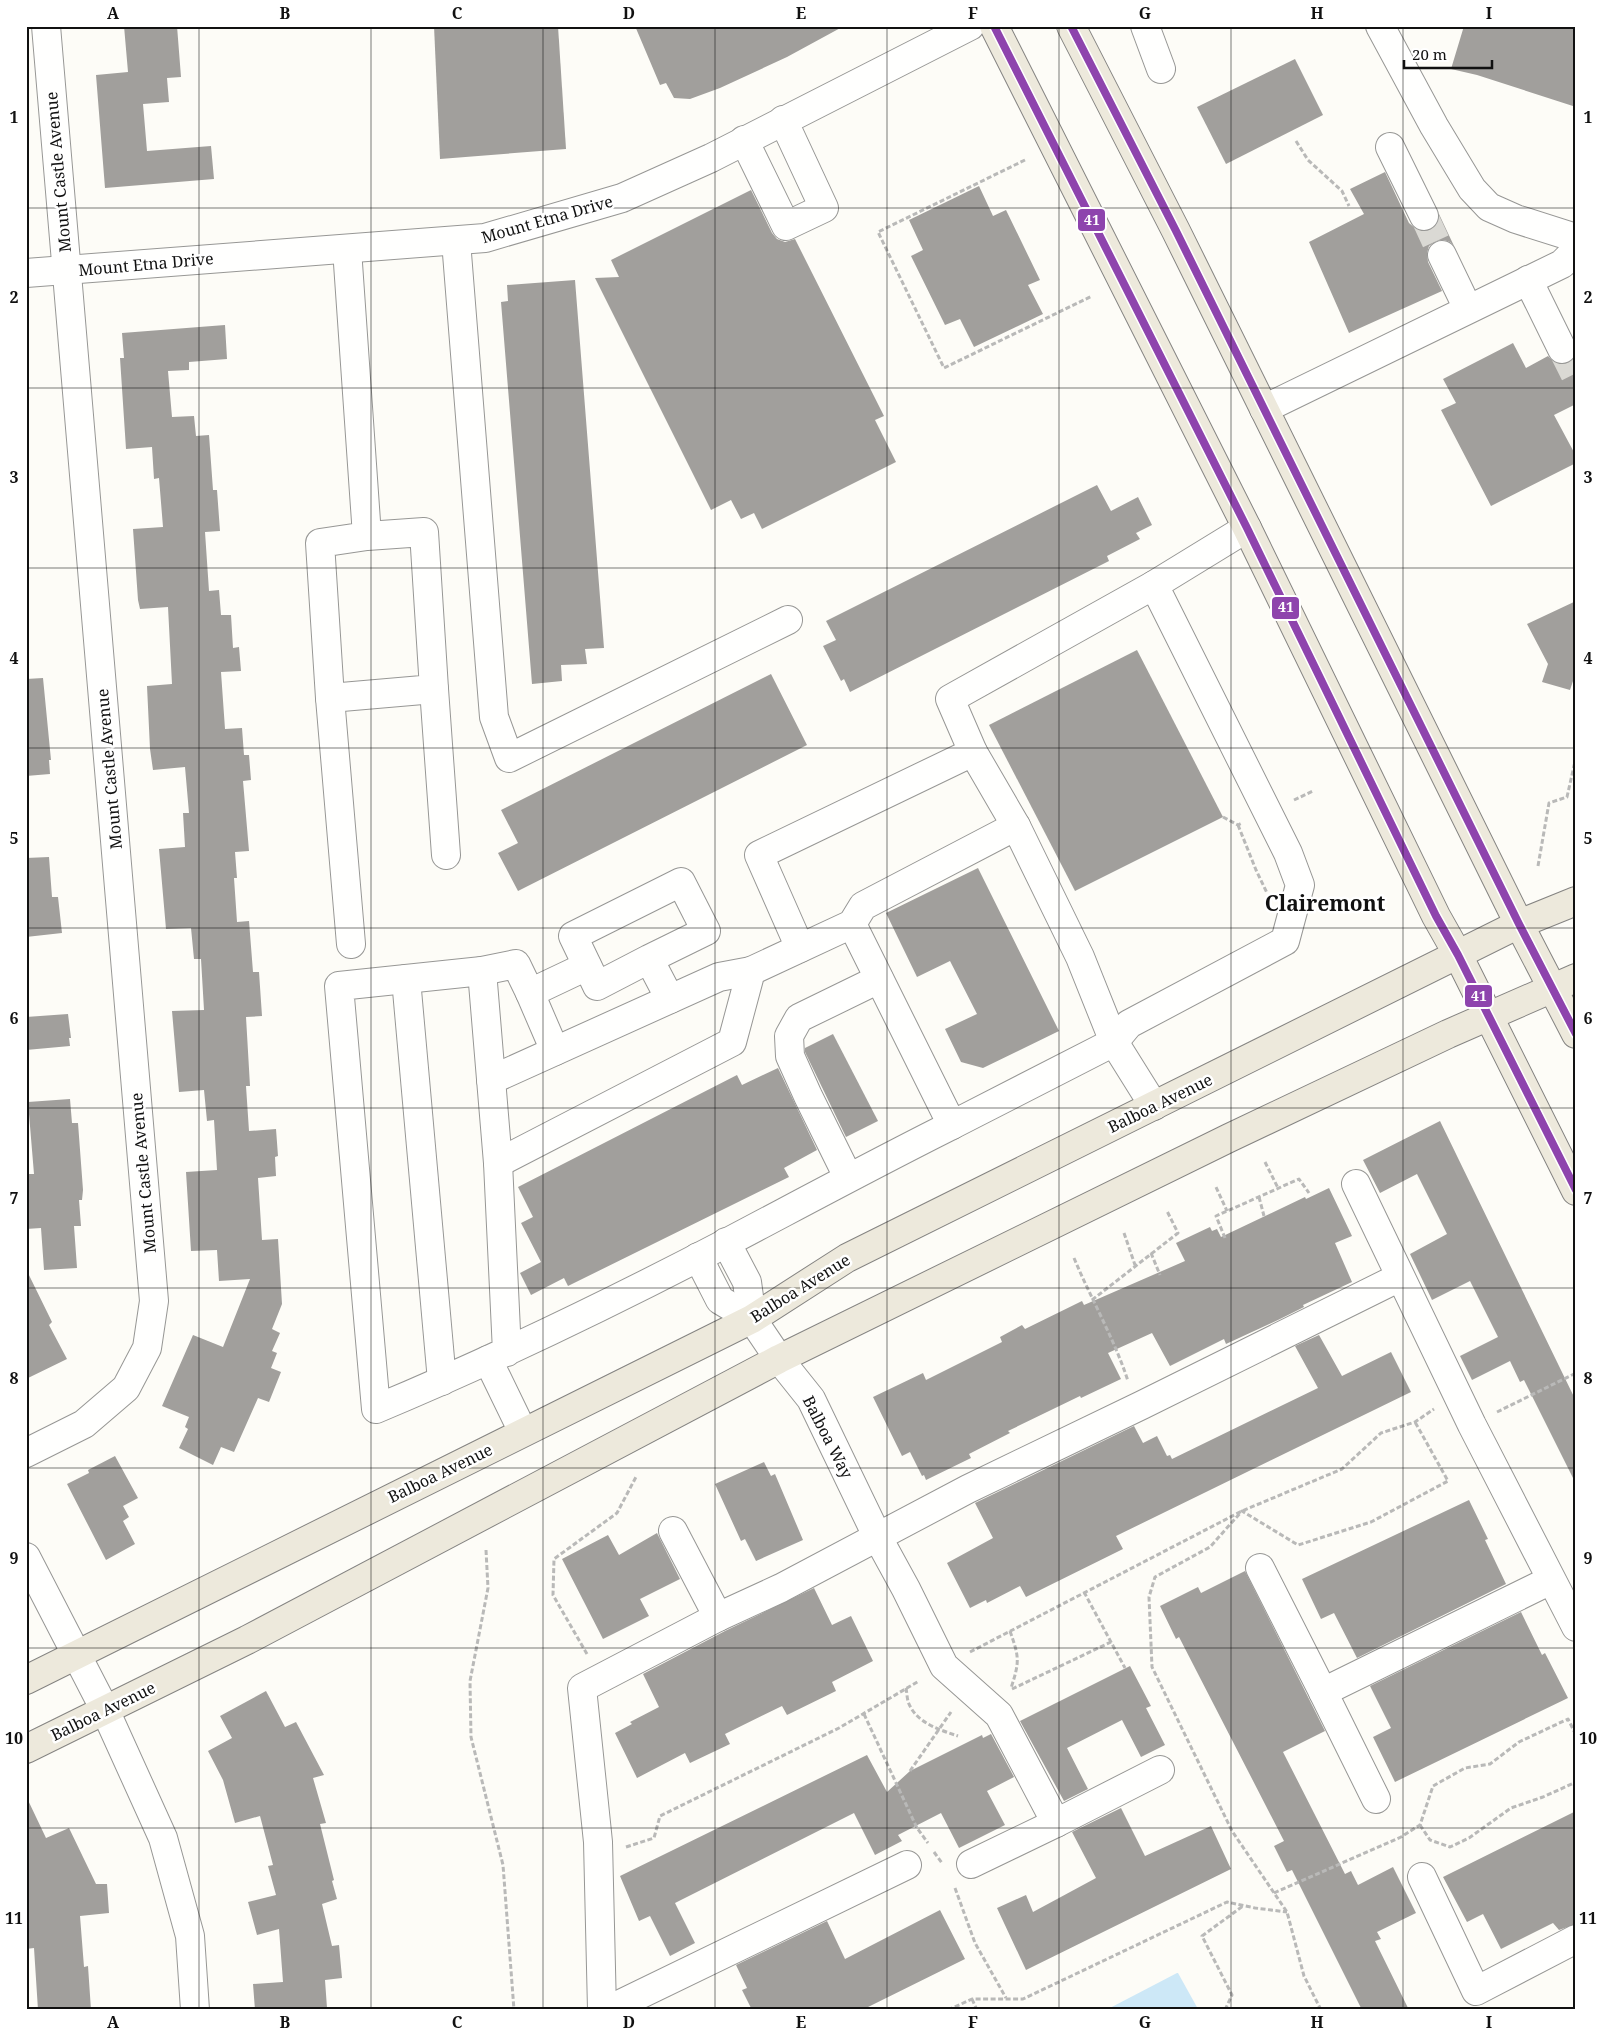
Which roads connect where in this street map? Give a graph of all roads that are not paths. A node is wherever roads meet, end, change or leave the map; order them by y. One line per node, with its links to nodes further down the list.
1 (46, 26): 17 (street, Mount Castle Avenue)
2 (970, 26): 8 (street, Mount Etna Drive)
3 (994, 26): 23 (main road)
4 (1071, 26): 22 (main road)
5 (1144, 26): 7 (street)
6 (1380, 26): 12 (street)
7 (1161, 69)
8 (783, 120): 9 (street, Mount Etna Drive); 9 (street)
9 (744, 140): 13 (street, Mount Etna Drive)
10 (1390, 147): 11 (street)
11 (1424, 216)
12 (1576, 238)
13 (456, 241): 14 (street, Mount Etna Drive); 26 (street)
14 (347, 248): 17 (street, Mount Etna Drive); 24 (street)
15 (1576, 250): 19 (street)
16 (1442, 255): 20 (street)
17 (66, 270): 18 (street, Mount Etna Drive); 66 (street, Mount Castle Avenue)
18 (26, 273)
19 (1528, 280): 20 (street); 21 (street)
20 (1468, 309): 22 (street)
21 (1562, 349)
22 (1264, 409): 34 (main road)
23 (1247, 528): 25 (street); 37 (main road)
24 (367, 536): 27 (street); 28 (street)
25 (1154, 585): 29 (street); 49 (street)
26 (788, 620)
27 (434, 689): 28 (street); 31 (street)
28 (330, 698): 35 (street)
29 (973, 752): 30 (street); 36 (street)
30 (1016, 826): 33 (street); 49 (street)
31 (446, 855)
32 (1576, 901): 34 (main road, Balboa Avenue)
33 (852, 924): 36 (street); 43 (street)
34 (1519, 924): 37 (main road, Balboa Avenue); 44 (main road)
35 (351, 944)
36 (800, 948): 41 (street)
37 (1458, 955): 47 (main road); 52 (main road, Balboa Avenue)
38 (649, 959): 39 (street); 39 (street); 46 (street)
39 (587, 966): 45 (street)
40 (482, 971): 42 (street); 45 (street); 51 (street)
41 (751, 971): 46 (street); 54 (street)
42 (406, 979): 64 (street); 64 (street)
43 (879, 979): 53 (street); 55 (street)
44 (1564, 983): 47 (main road, Balboa Avenue); 48 (main road)
45 (530, 993): 50 (street)
46 (670, 999): 50 (street)
47 (1487, 1016): 57 (main road); 63 (main road, Balboa Avenue)
48 (1576, 1034)
49 (1114, 1042): 52 (street); 53 (street)
50 (555, 1051): 51 (street)
51 (491, 1080): 54 (street)
52 (1154, 1106): 61 (main road, Balboa Avenue)
53 (952, 1125): 55 (street)
54 (498, 1163): 62 (street)
55 (848, 1177): 58 (street)
56 (1356, 1184): 60 (street)
57 (1576, 1191)
58 (726, 1242): 59 (street); 61 (street)
59 (698, 1257): 61 (street); 62 (street)
60 (1400, 1277): 68 (street); 71 (street)
61 (752, 1319): 63 (street, Balboa Way); 65 (main road, Balboa Avenue)
62 (498, 1356): 64 (street); 65 (street)
63 (779, 1359): 68 (street, Balboa Way); 77 (main road, Balboa Avenue)
64 (442, 1381)
65 (523, 1432): 74 (main road, Balboa Avenue)
66 (26, 1453)
67 (673, 1532): 72 (street)
68 (876, 1536): 72 (street); 81 (street, Balboa Way)
69 (26, 1557): 74 (street)
70 (1260, 1568): 76 (street)
71 (1551, 1580): 73 (street); 76 (street)
72 (718, 1617): 88 (street)
73 (1576, 1627)
74 (78, 1656): 75 (main road, Balboa Avenue); 77 (street)
75 (26, 1680)
76 (1323, 1692): 80 (street)
77 (105, 1710): 78 (main road, Balboa Avenue); 87 (street)
78 (26, 1748)
79 (1160, 1770): 81 (street)
80 (1376, 1799)
81 (1056, 1823): 82 (street)
82 (971, 1864)
83 (907, 1865): 89 (street)
84 (1422, 1877): 86 (street)
85 (1576, 1939): 86 (street)
86 (1481, 2000)
87 (196, 2010)
88 (602, 2010)
89 (608, 2010)

